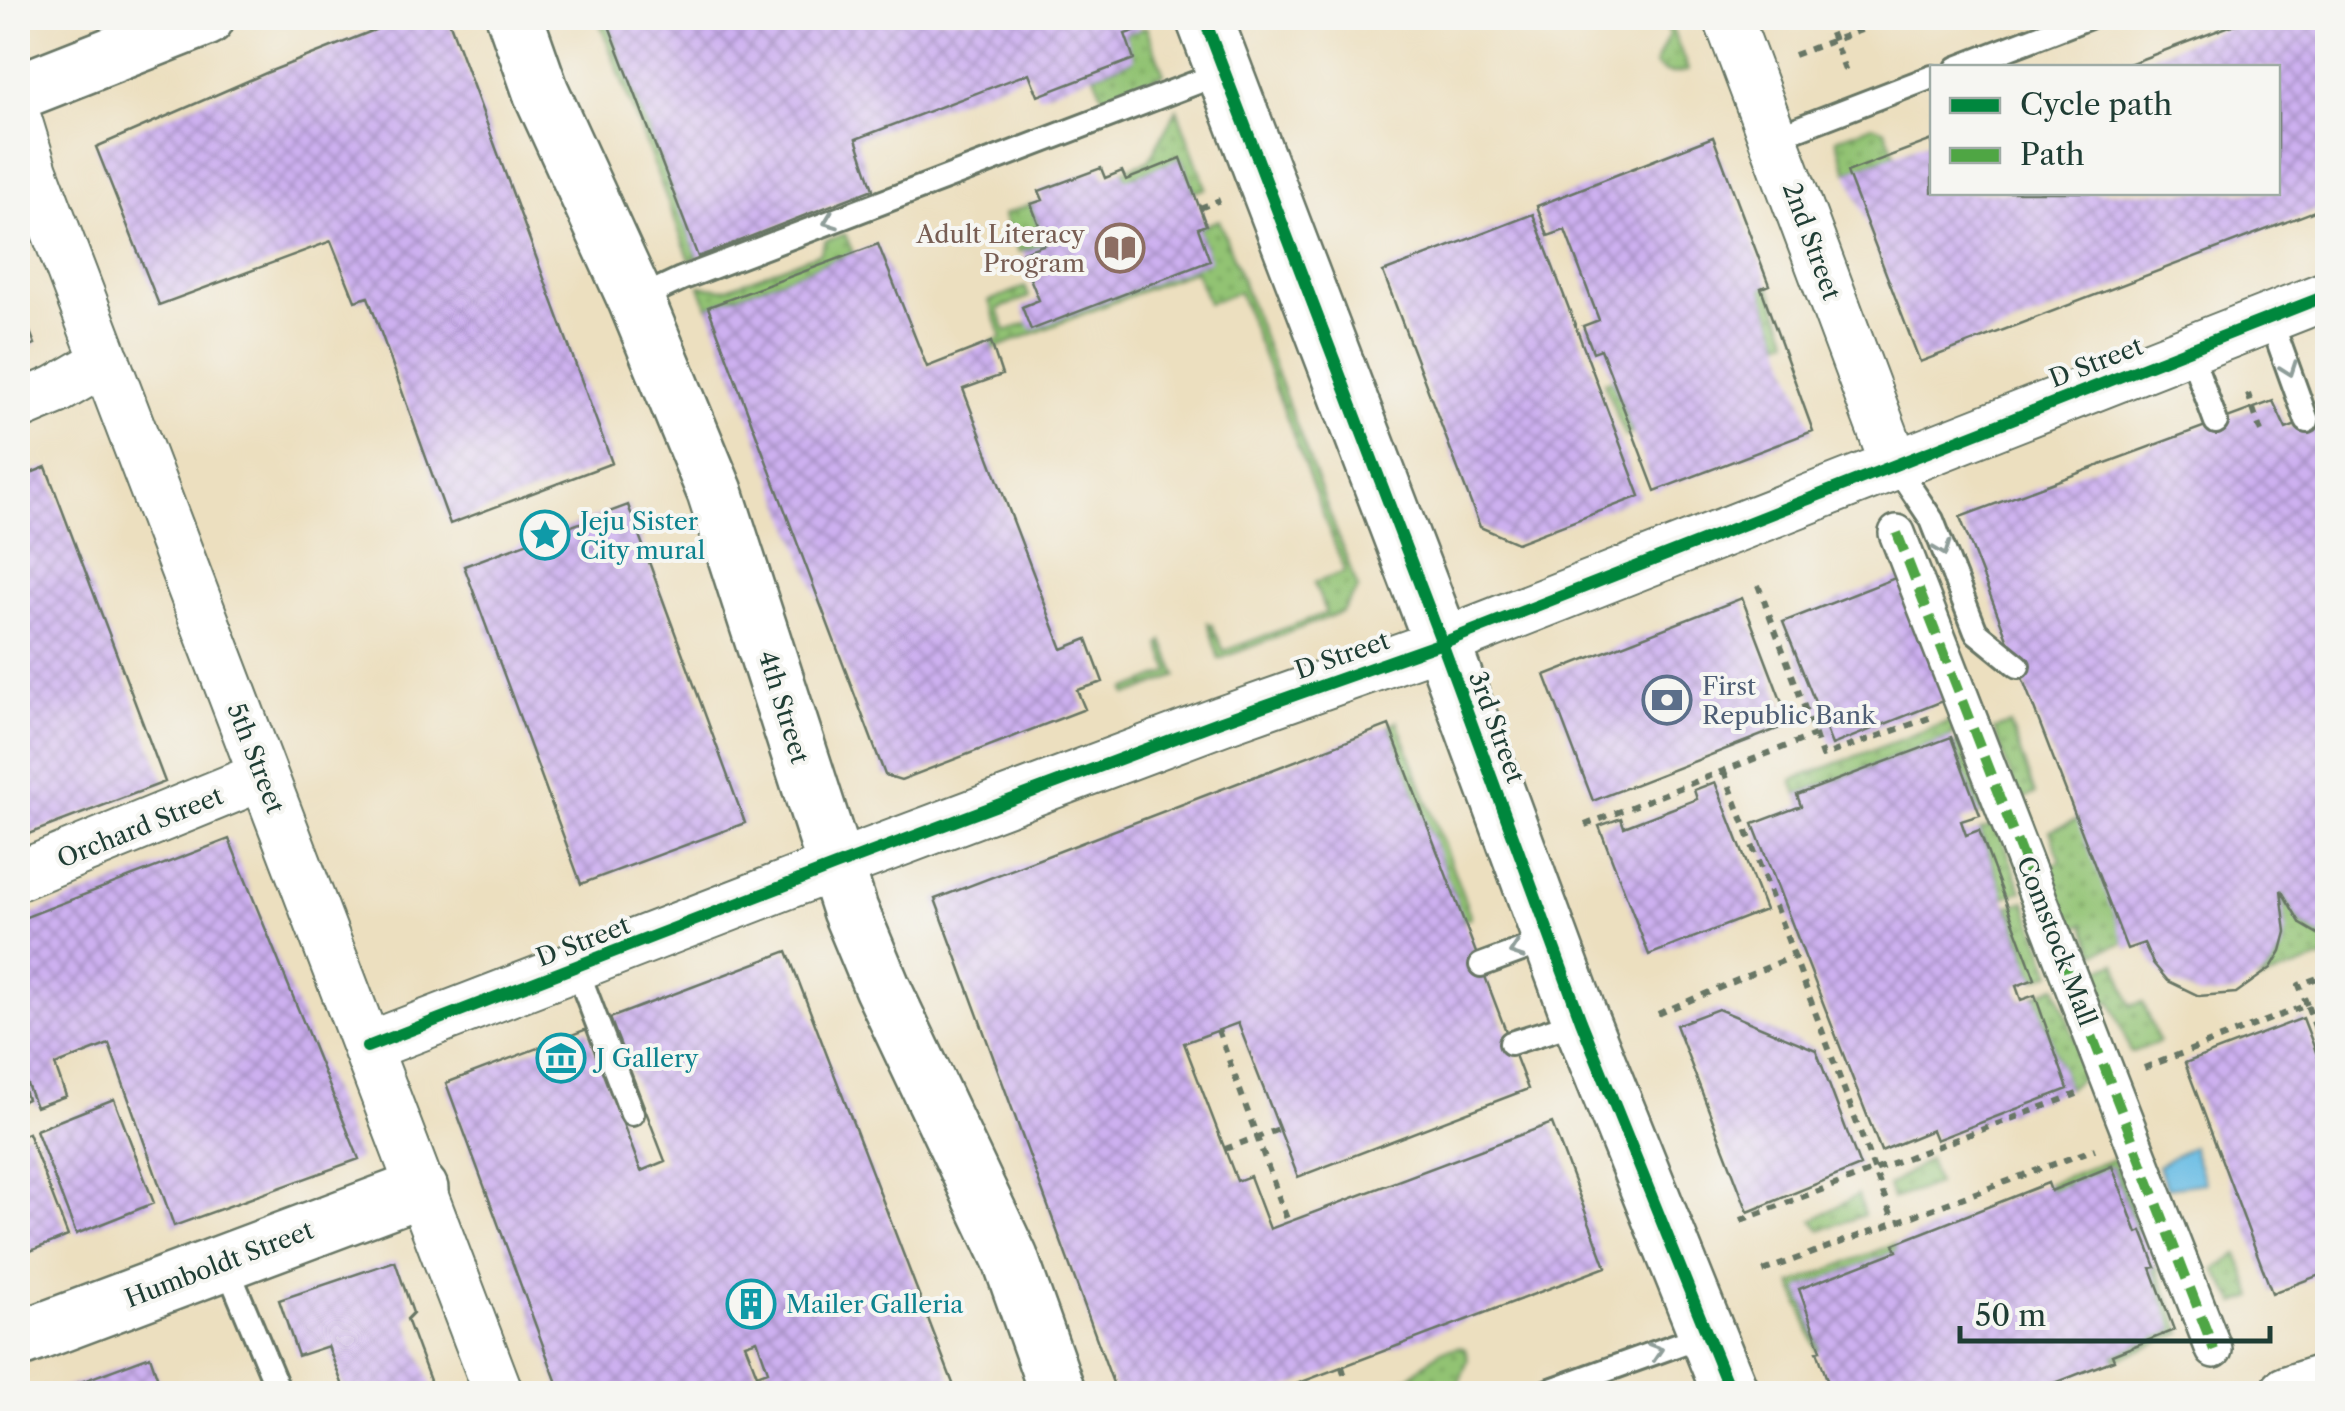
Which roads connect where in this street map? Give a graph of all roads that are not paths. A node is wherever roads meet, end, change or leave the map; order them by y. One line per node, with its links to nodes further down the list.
1 (206, 18): 9 (street)
2 (515, 18): 13 (street, 4th Street)
3 (1204, 18): 7 (street, 3rd Street)
4 (1728, 18): 11 (street, 2nd Street)
5 (2087, 18): 6 (lane)
6 (1965, 65)
7 (1224, 72): 13 (lane, one-way to 13); 22 (street, 3rd Street)
8 (1930, 78): 11 (lane)
9 (18, 92)
10 (18, 122): 16 (street, 5th Street)
11 (1773, 138): 20 (street, 2nd Street)
12 (2328, 295): 14 (street, D Street)
13 (636, 300): 25 (street, 4th Street)
14 (2270, 318): 15 (street, D Street); 18 (lane, one-way to 18)
15 (2190, 350): 19 (lane); 20 (street, D Street)
16 (106, 360): 17 (street); 24 (street, 5th Street)
17 (18, 406)
18 (2307, 421)
19 (2216, 422)
20 (1895, 464): 22 (street, D Street); 23 (lane, one-way to 23)
21 (1897, 533): 38 (street, Comstock Mall)
22 (1442, 643): 25 (street, D Street); 27 (street, 3rd Street)
23 (2018, 666)
24 (263, 776): 26 (street, Orchard Street); 32 (street, 5th Street)
25 (834, 866): 29 (street, D Street); 42 (street, 4th Street)
26 (18, 876)
27 (1551, 939): 28 (lane, one-way to 28); 30 (street, 3rd Street)
28 (1481, 965)
29 (576, 968): 32 (street, D Street); 33 (lane)
30 (1581, 1021): 31 (lane); 36 (street, 3rd Street)
31 (1511, 1042)
32 (368, 1047): 34 (street, 5th Street)
33 (632, 1114)
34 (420, 1190): 35 (street, Humboldt Street); 41 (street, 5th Street)
35 (225, 1262): 37 (street, Humboldt Street); 40 (lane)
36 (1707, 1334): 43 (lane, one-way to 36); 44 (street, 3rd Street)
37 (18, 1340)
38 (2214, 1350)
39 (2328, 1381): 45 (street)
40 (280, 1394)
41 (499, 1394)
42 (1058, 1394)
43 (1540, 1394)
44 (1731, 1394)
45 (2288, 1394)

